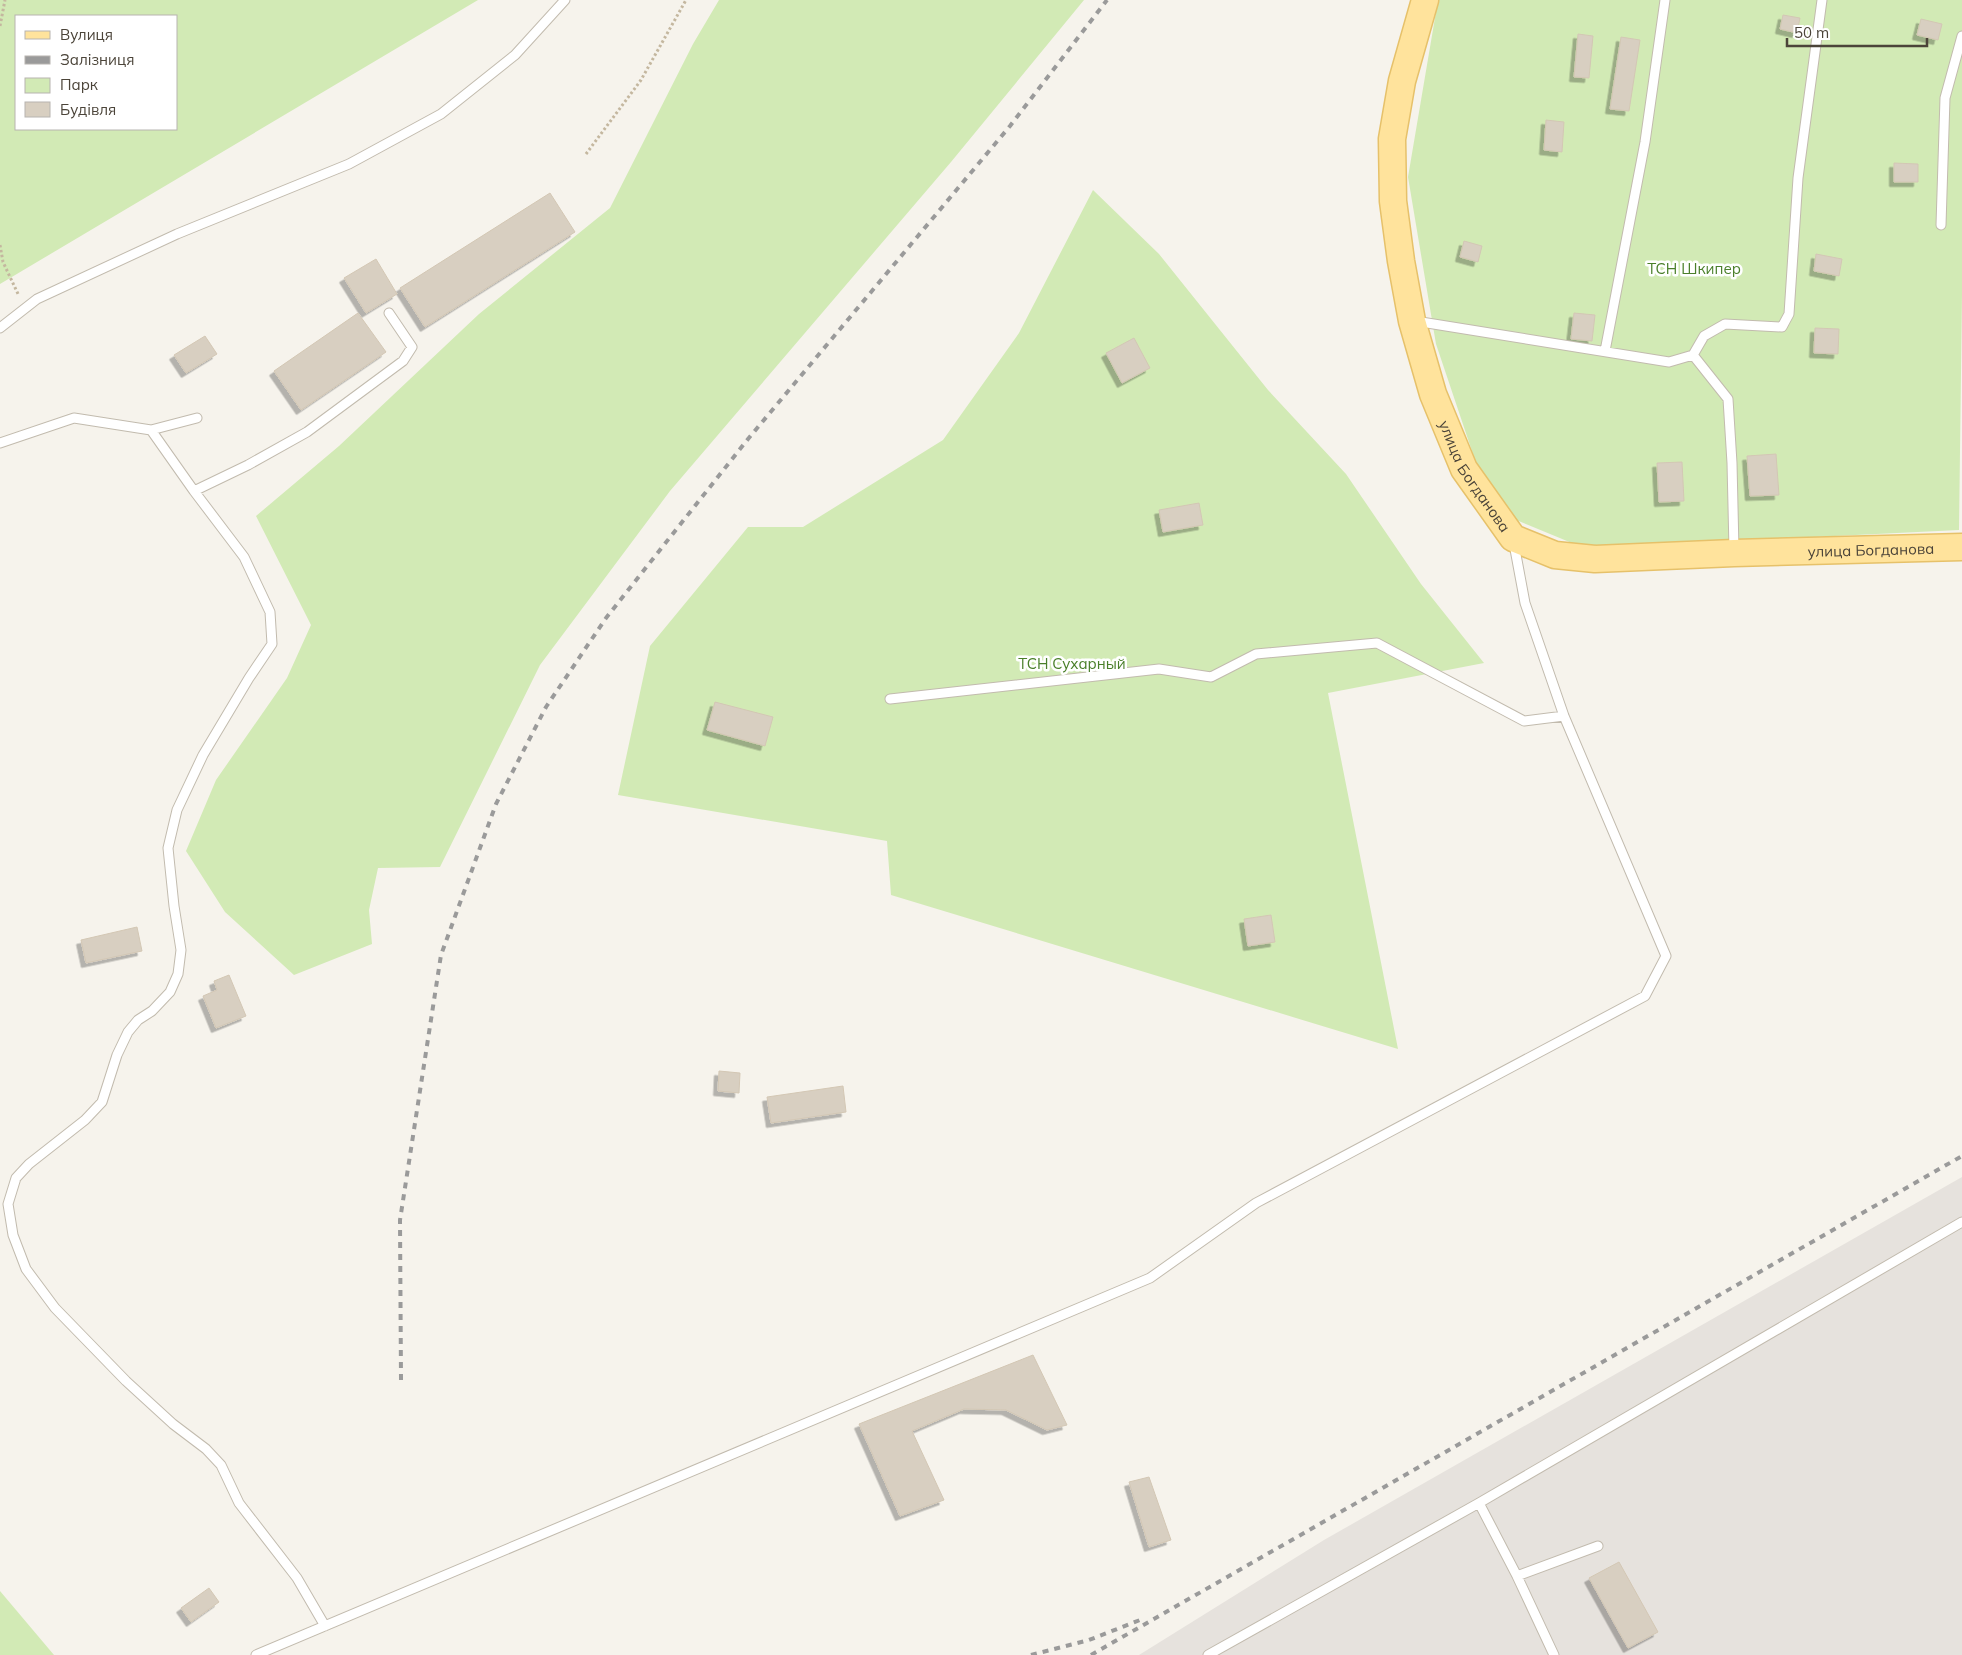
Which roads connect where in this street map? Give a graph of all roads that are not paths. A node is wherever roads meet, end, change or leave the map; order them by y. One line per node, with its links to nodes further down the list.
1 (565, 0): 9 (lane)
2 (1426, 0): 8 (main road, улица Богданова)
3 (1665, 0): 10 (lane)
4 (1822, 0): 11 (lane)
5 (1962, 36): 6 (lane)
6 (1941, 225)
7 (388, 314): 15 (lane)
8 (1412, 321): 10 (lane); 16 (main road, улица Богданова)
9 (0, 328)
10 (1605, 351): 11 (lane)
11 (1693, 355): 18 (lane)
12 (197, 418): 13 (lane)
13 (150, 430): 14 (lane); 15 (lane)
14 (0, 443)
15 (194, 491): 25 (lane)
16 (1514, 538): 18 (main road, улица Богданова); 20 (lane)
17 (1962, 547): 18 (main road, улица Богданова)
18 (1734, 553)
19 (890, 699): 20 (lane)
20 (1564, 716): 25 (lane)
21 (1962, 1222): 22 (lane)
22 (1479, 1503): 24 (lane); 27 (lane)
23 (1598, 1546): 24 (lane)
24 (1517, 1576): 28 (lane)
25 (325, 1626): 26 (lane)
26 (256, 1655)
27 (1208, 1655)
28 (1554, 1655)

